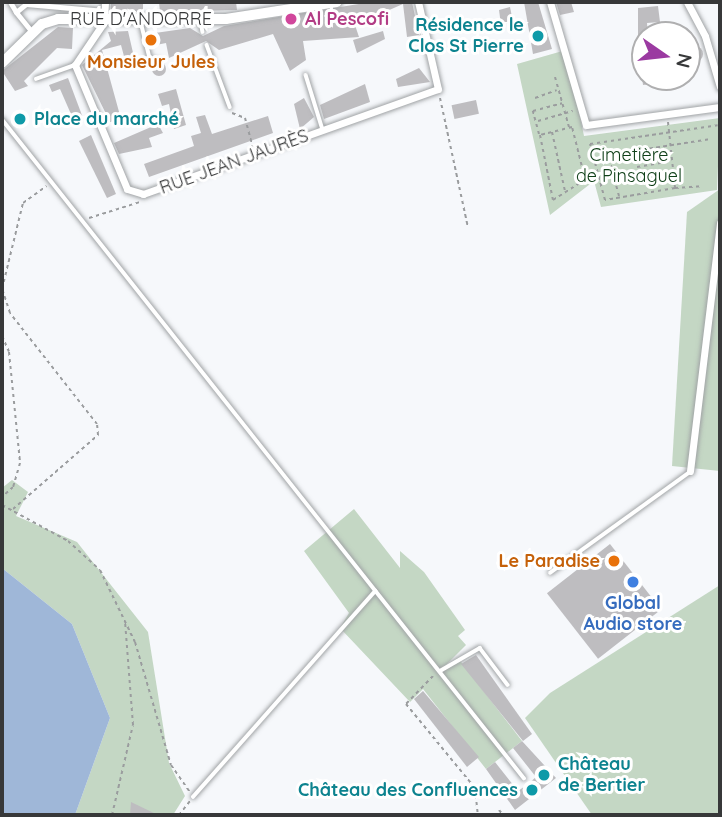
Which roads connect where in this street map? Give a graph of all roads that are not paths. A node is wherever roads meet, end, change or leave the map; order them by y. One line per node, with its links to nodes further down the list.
1 (10, 2): 8 (street)
2 (337, 2): 6 (main road, RUE D'ANDORRE)
3 (418, 2): 23 (street, RUE JEAN JAURÈS)
4 (550, 2): 21 (street)
5 (687, 2): 19 (street)
6 (276, 6): 9 (main road, RUE D'ANDORRE)
7 (104, 11): 8 (street); 10 (main road, RUE D'ANDORRE); 11 (main road, RUE D'ANDORRE); 16 (street)
8 (16, 12): 11 (street)
9 (200, 20): 10 (main road, RUE D'ANDORRE); 12 (lane)
10 (141, 22): 14 (lane)
11 (32, 32): 15 (main road, RUE D'ANDORRE)
12 (203, 32)
13 (206, 45): 20 (lane)
14 (159, 61)
15 (2, 63)
16 (75, 65): 18 (lane); 23 (street, RUE JEAN JAURÈS)
17 (306, 75): 23 (lane)
18 (36, 79)
19 (720, 87)
20 (230, 107)
21 (720, 107)
22 (2, 119): 27 (lane)
23 (323, 130)
24 (720, 223): 25 (street)
25 (690, 471): 26 (lane)
26 (550, 573)
27 (375, 590): 28 (lane); 31 (lane)
28 (440, 671): 29 (lane); 30 (lane)
29 (508, 685)
30 (524, 778)
31 (193, 797)

